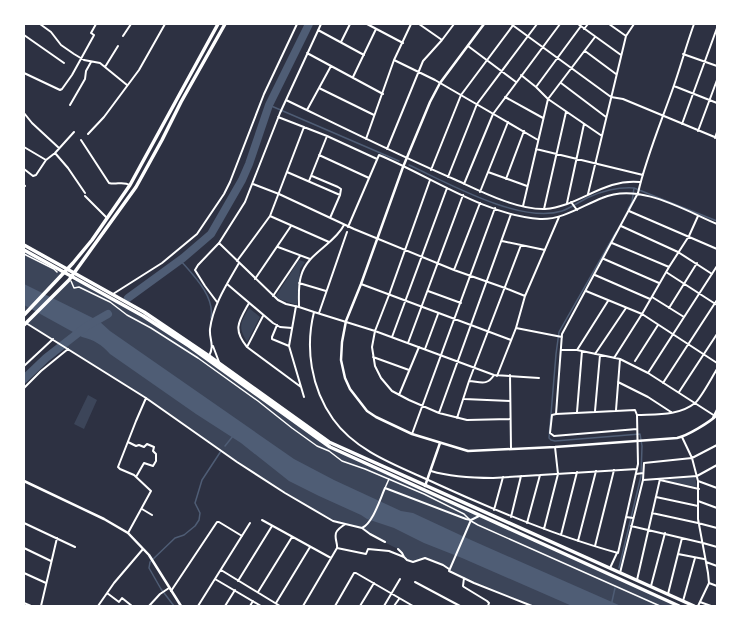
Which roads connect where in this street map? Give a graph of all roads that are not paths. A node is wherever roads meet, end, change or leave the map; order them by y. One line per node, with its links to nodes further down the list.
1 (40, 24): 45 (street)
2 (96, 24): 45 (street)
3 (131, 24): 28 (street)
4 (165, 24): 66 (street)
5 (218, 24): 38 (main road)
6 (225, 24): 39 (main road)
7 (297, 24): 211 (street)
8 (321, 24): 26 (street)
9 (350, 24): 33 (street)
10 (367, 24): 25 (street)
11 (411, 24): 34 (street)
12 (419, 24): 32 (street)
13 (454, 24): 32 (street)
14 (484, 24): 35 (street)
15 (512, 24): 30 (street); 48 (street)
16 (537, 24): 30 (street)
17 (560, 24): 37 (street)
18 (588, 24): 23 (street)
19 (609, 24): 29 (street)
20 (634, 24): 29 (street)
21 (694, 24): 42 (street)
22 (579, 25): 23 (street); 46 (street)
23 (584, 28): 31 (street)
24 (717, 28): 50 (street)
25 (376, 29): 34 (street); 43 (street)
26 (318, 30): 33 (street); 41 (street)
27 (24, 35): 51 (street)
28 (123, 36)
29 (626, 36): 44 (street)
30 (528, 37): 37 (street); 57 (street)
31 (595, 37): 40 (street); 44 (street)
32 (442, 40): 56 (street)
33 (341, 42): 43 (street)
34 (403, 43): 47 (street)
35 (467, 45): 48 (street); 64 (street)
36 (118, 46): 54 (street)
37 (543, 47): 46 (street); 60 (street)
38 (204, 48): 39 (main road); 132 (main road)
39 (209, 51): 191 (main road)
40 (585, 51): 55 (street); 59 (street)
41 (307, 53): 52 (street); 76 (street)
42 (683, 54): 50 (street); 67 (street)
43 (364, 55): 61 (street)
44 (621, 55): 59 (street)
45 (81, 58): 49 (street); 58 (street)
46 (558, 58): 55 (street); 68 (street)
47 (394, 60): 56 (street); 70 (street)
48 (488, 60): 57 (street); 72 (street)
49 (91, 62): 54 (street); 80 (street)
50 (705, 62): 53 (street); 71 (street)
51 (64, 63)
52 (331, 66): 61 (street); 69 (street)
53 (717, 66)
54 (105, 67): 66 (street)
55 (572, 68): 65 (street); 74 (street)
56 (418, 71): 64 (street); 107 (street)
57 (502, 71): 63 (street); 79 (street)
58 (24, 73)
59 (616, 74): 74 (street)
60 (521, 75): 63 (street); 68 (street)
61 (353, 77): 70 (street)
62 (717, 80): 77 (street)
63 (516, 82): 73 (street)
64 (440, 83): 72 (street); 112 (street)
65 (561, 83): 75 (street); 88 (street)
66 (128, 85): 98 (street)
67 (674, 86): 71 (street); 86 (street)
68 (536, 87): 75 (street)
69 (319, 88): 81 (street); 85 (street)
70 (383, 94): 85 (street)
71 (693, 94): 77 (street); 92 (street)
72 (461, 95): 79 (street); 119 (street)
73 (505, 97): 84 (street); 89 (street)
74 (611, 97): 86 (street); 88 (street)
75 (548, 99): 82 (street); 89 (street)
76 (286, 100): 81 (street); 87 (street)
77 (709, 100): 78 (street); 95 (street)
78 (717, 103)
79 (477, 104): 84 (street); 124 (street)
80 (70, 105)
81 (307, 111): 102 (street)
82 (566, 112): 91 (street); 110 (street)
83 (24, 113): 106 (street)
84 (493, 114): 90 (street); 131 (street)
85 (374, 116): 102 (street)
86 (663, 116): 92 (street); 122 (street)
87 (278, 117): 93 (street); 130 (street)
88 (607, 117): 100 (street)
89 (543, 118): 104 (street)
90 (508, 122): 94 (street); 121 (street)
91 (584, 124): 100 (street); 114 (street)
92 (682, 124): 95 (street)
93 (304, 127): 99 (street); 120 (street)
94 (524, 131): 104 (street); 126 (street)
95 (698, 131): 101 (street)
96 (74, 132): 106 (street)
97 (717, 132): 101 (street)
98 (88, 134)
99 (327, 136): 111 (street); 113 (street)
100 (602, 136): 116 (street)
101 (716, 138)
102 (366, 139): 107 (street)
103 (81, 140): 132 (street)
104 (538, 140): 108 (street)
105 (24, 147): 115 (street)
106 (59, 148): 109 (street)
107 (387, 149): 112 (street)
108 (536, 149): 110 (street); 133 (street)
109 (55, 153): 115 (street); 153 (street)
110 (557, 154): 114 (street); 146 (street)
111 (319, 155): 123 (street); 125 (street)
112 (407, 158): 117 (street); 119 (street)
113 (377, 159): 117 (street); 125 (street)
114 (576, 159): 116 (street); 142 (street)
115 (46, 160): 118 (street)
116 (595, 163): 122 (street); 138 (street)
117 (403, 167): 127 (street); 162 (street)
118 (24, 169)
119 (431, 170): 124 (street)
120 (287, 172): 128 (street); 137 (street)
121 (488, 172): 126 (street); 135 (street)
122 (643, 174): 129 (street)
123 (312, 176): 128 (street); 139 (street)
124 (448, 177): 131 (street)
125 (369, 178): 159 (street)
126 (506, 179): 133 (street)
127 (430, 180): 134 (street); 172 (street)
128 (309, 181): 139 (street)
129 (640, 182): 136 (street); 138 (street)
130 (253, 184): 137 (street); 164 (street)
131 (464, 184): 135 (street)
132 (130, 185): 153 (main road)
133 (527, 186): 144 (street)
134 (447, 188): 140 (street); 177 (street)
135 (480, 192): 144 (street)
136 (638, 192): 147 (street); 148 (street); 151 (street)
137 (279, 194): 150 (street); 154 (street)
138 (588, 194): 143 (street)
139 (340, 195): 154 (street)
140 (463, 195): 141 (street); 181 (street)
141 (480, 202): 145 (street); 186 (street)
142 (567, 203): 143 (street); 146 (street)
143 (572, 203): 147 (street)
144 (523, 206): 146 (street)
145 (494, 208): 149 (street); 192 (street)
146 (544, 209)
147 (576, 209): 152 (street)
148 (629, 211): 158 (street); 161 (street)
149 (511, 214): 152 (street); 163 (street)
150 (270, 216): 157 (street); 180 (street)
151 (698, 216): 155 (street); 161 (street)
152 (559, 217): 173 (street)
153 (107, 218): 187 (main road)
154 (330, 218): 156 (street)
155 (717, 224)
156 (344, 225): 159 (street); 165 (street)
157 (292, 226): 165 (street); 169 (street)
158 (621, 226): 166 (street); 174 (street)
159 (348, 227): 162 (street)
160 (347, 232): 204 (street)
161 (689, 236): 170 (street); 174 (street)
162 (377, 239): 172 (street); 201 (street)
163 (502, 241): 168 (street); 196 (street)
164 (219, 243): 180 (street); 216 (street)
165 (330, 243): 179 (street)
166 (612, 243): 178 (street); 184 (street)
167 (24, 245): 187 (main road)
168 (521, 245): 173 (street); 203 (street)
169 (278, 247): 176 (street); 194 (street)
170 (717, 249)
171 (24, 250): 185 (main road)
172 (405, 250): 177 (street); 208 (street)
173 (545, 250): 210 (street)
174 (678, 252): 182 (street); 184 (street)
175 (24, 254): 185 (street)
176 (300, 256): 179 (street); 209 (street)
177 (421, 256): 181 (street); 214 (street)
178 (603, 258): 189 (street); 199 (street)
179 (310, 259): 198 (street)
180 (238, 262): 194 (street); 200 (street)
181 (438, 263): 186 (street); 205 (street)
182 (697, 263): 190 (street); 202 (street)
183 (717, 266): 190 (street)
184 (669, 267): 188 (street)
185 (57, 270): 187 (main road); 193 (main road)
186 (454, 270): 192 (street)
187 (66, 271): 191 (main road); 193 (main road)
188 (666, 272): 199 (street); 202 (street)
189 (594, 274): 206 (street); 212 (street)
190 (712, 274): 207 (street)
191 (73, 275): 195 (main road); 197 (main road); 211 (main road)
192 (470, 275): 196 (street); 218 (street)
193 (60, 277): 228 (main road)
194 (255, 279): 209 (street)
195 (81, 281): 197 (main road); 211 (main road)
196 (487, 281): 203 (street); 236 (street)
197 (69, 282): 233 (main road); 328 (street)
198 (299, 283): 204 (street); 220 (street)
199 (659, 283): 212 (street)
200 (227, 284): 216 (street); 217 (street)
201 (362, 284): 208 (street); 232 (street)
202 (684, 284): 207 (street); 223 (street)
203 (505, 288): 210 (street); 240 (street)
204 (326, 291): 225 (street)
205 (428, 291): 218 (street); 221 (street)
206 (586, 291): 215 (street); 244 (street)
207 (700, 294): 219 (street); 230 (street)
208 (389, 295): 214 (street); 239 (street)
209 (273, 296): 220 (street)
210 (525, 296): 238 (street)
211 (115, 297): 259 (main road); 344 (main road)
212 (651, 298): 223 (street); 227 (street)
213 (717, 300): 219 (street)
214 (406, 301): 221 (street); 243 (street)
215 (608, 301): 222 (street); 256 (street)
216 (218, 302): 248 (street)
217 (249, 303): 229 (street); 251 (street)
218 (461, 303): 231 (street)
219 (716, 304): 249 (street)
220 (297, 307): 224 (street); 237 (street)
221 (422, 308): 226 (street); 247 (street)
222 (626, 308): 227 (street); 258 (street)
223 (669, 308): 230 (street)
224 (314, 312): 225 (street); 329 (street)
225 (319, 313): 232 (street)
226 (438, 314): 231 (street); 254 (street)
227 (642, 314): 235 (street); 265 (street)
228 (24, 315)
229 (263, 316): 234 (street); 251 (street)
230 (684, 317): 242 (street)
231 (455, 319): 236 (street); 260 (street)
232 (346, 321): 239 (street); 305 (street)
233 (26, 323): 245 (street)
234 (277, 325): 237 (street); 250 (street)
235 (658, 325): 242 (street); 267 (street)
236 (471, 326): 240 (street); 268 (street)
237 (292, 328): 250 (street)
238 (516, 328): 244 (street); 246 (street)
239 (375, 331): 243 (street); 263 (street)
240 (489, 332): 246 (street); 272 (street)
241 (717, 334): 262 (street)
242 (673, 335): 249 (street); 275 (street)
243 (392, 337): 247 (street)
244 (561, 337): 255 (street)
245 (53, 339): 253 (street); 271 (street)
246 (512, 340): 278 (street)
247 (408, 343): 252 (street)
248 (212, 344): 259 (street); 264 (street)
249 (688, 344): 262 (street); 282 (street)
250 (289, 346): 283 (street)
251 (246, 347): 283 (street)
252 (419, 347): 254 (street); 274 (street)
253 (68, 349): 284 (street); 288 (street)
254 (425, 349): 260 (street)
255 (561, 350): 256 (street); 299 (street)
256 (577, 350): 257 (street)
257 (582, 351): 258 (street); 295 (street)
258 (595, 354): 261 (street)
259 (210, 355): 264 (street); 270 (main road)
260 (441, 355): 268 (street); 292 (street)
261 (600, 355): 265 (street); 296 (street)
262 (704, 355): 269 (street); 285 (street)
263 (373, 357): 274 (street); 286 (street)
264 (217, 358): 270 (street)
265 (614, 358): 266 (street)
266 (620, 359): 275 (street); 281 (street)
267 (635, 361)
268 (457, 362): 272 (street); 298 (street)
269 (717, 363)
270 (220, 364): 334 (main road)
271 (24, 366)
272 (475, 368): 276 (street); 280 (street)
273 (717, 369): 291 (street)
274 (409, 370): 286 (street)
275 (648, 373): 282 (street)
276 (494, 375): 278 (street); 280 (street)
277 (510, 375): 278 (street); 279 (street); 290 (street)
278 (497, 376)
279 (539, 378)
280 (470, 381): 289 (street)
281 (618, 382): 293 (street); 297 (street)
282 (663, 384): 285 (street)
283 (301, 387): 287 (street)
284 (24, 388)
285 (679, 392): 291 (street)
286 (399, 395): 292 (street)
287 (304, 397)
288 (146, 398): 308 (street); 357 (street)
289 (464, 400): 290 (street); 302 (street)
290 (510, 401): 303 (street)
291 (695, 403): 297 (street); 301 (street)
292 (423, 406): 298 (street); 305 (street)
293 (616, 410): 296 (street); 300 (street)
294 (717, 410): 301 (street)
295 (577, 412): 296 (street); 299 (street)
296 (595, 412)
297 (672, 412): 300 (street)
298 (439, 413): 302 (street)
299 (556, 414): 304 (street)
300 (636, 415): 304 (street)
301 (716, 415): 306 (street)
302 (457, 418): 303 (street)
303 (510, 419): 312 (street)
304 (637, 429): 307 (street)
305 (412, 434): 309 (street)
306 (682, 437): 307 (street); 313 (street)
307 (640, 440): 311 (street); 315 (street)
308 (128, 442): 326 (street); 326 (street)
309 (440, 443): 312 (street); 317 (street)
310 (717, 445): 313 (street)
311 (555, 447): 312 (street); 321 (street)
312 (511, 449)
313 (692, 458): 320 (street); 325 (street)
314 (717, 466): 325 (street)
315 (637, 469): 316 (street); 322 (street)
316 (614, 470): 318 (street); 375 (street)
317 (431, 471): 327 (street); 329 (street)
318 (596, 471): 319 (street); 371 (street)
319 (577, 472): 321 (street); 366 (street)
320 (643, 473): 322 (street); 330 (street)
321 (558, 474): 323 (street); 362 (street)
322 (637, 474): 349 (street)
323 (540, 475): 324 (street); 355 (street)
324 (522, 476): 327 (street); 348 (street)
325 (697, 476): 331 (street); 333 (street)
326 (136, 477): 342 (street)
327 (503, 477): 343 (street)
328 (389, 479): 335 (street); 352 (street)
329 (428, 480): 334 (street); 343 (street)
330 (643, 480): 331 (street); 350 (street)
331 (660, 480): 337 (street); 338 (street)
332 (24, 481): 364 (street)
333 (698, 481): 336 (street); 337 (street)
334 (425, 486): 390 (main road)
335 (385, 488): 352 (street); 360 (street)
336 (717, 488)
337 (698, 489): 339 (street)
338 (656, 497): 340 (street); 345 (street)
339 (698, 501): 340 (street); 341 (street)
340 (698, 506): 356 (street)
341 (717, 508)
342 (142, 509): 346 (street); 364 (street)
343 (494, 510): 348 (street)
344 (470, 511): 347 (main road); 352 (street)
345 (652, 513): 356 (street); 363 (street)
346 (152, 515)
347 (480, 515): 352 (street); 439 (main road)
348 (511, 517): 355 (street)
349 (626, 518): 350 (street); 382 (street)
350 (632, 518): 359 (street)
351 (262, 520): 358 (street)
352 (471, 520): 391 (street); 438 (street)
353 (24, 523): 369 (street)
354 (250, 523): 367 (street)
355 (527, 523): 362 (street)
356 (698, 523): 361 (street); 373 (street)
357 (345, 524): 360 (street); 378 (street)
358 (272, 526): 368 (street); 399 (street)
359 (631, 526): 363 (street); 394 (street)
360 (362, 528): 372 (street)
361 (717, 528)
362 (544, 529): 366 (street)
363 (648, 530): 365 (street); 398 (street)
364 (128, 533): 380 (street)
365 (665, 534): 370 (street); 405 (street)
366 (561, 535): 371 (street)
367 (242, 536): 392 (street); 406 (street)
368 (292, 537): 376 (street); 408 (street)
369 (57, 538): 374 (street); 387 (street)
370 (682, 538): 373 (street); 383 (street)
371 (578, 541): 375 (street)
372 (385, 542)
373 (703, 543): 379 (street); 388 (street)
374 (74, 546)
375 (595, 546): 382 (street)
376 (310, 547): 385 (street); 417 (street)
377 (24, 548): 387 (street)
378 (337, 548): 384 (street); 385 (street)
379 (717, 548)
380 (143, 549): 406 (street); 409 (street)
381 (398, 549): 384 (street)
382 (617, 553): 390 (street)
383 (678, 554): 386 (street); 411 (street)
384 (404, 557): 391 (street)
385 (332, 558): 429 (street)
386 (695, 558): 388 (street); 414 (street)
387 (51, 561): 401 (street)
388 (705, 561): 389 (street); 403 (street)
389 (717, 566)
390 (610, 568): 394 (main road)
391 (449, 569): 395 (street)
392 (221, 570): 396 (street); 399 (street)
393 (24, 573): 401 (street)
394 (620, 573): 398 (main road)
395 (464, 578): 436 (street); 437 (street)
396 (215, 579): 407 (street); 424 (street)
397 (400, 579): 410 (street)
398 (637, 580): 405 (main road)
399 (238, 581): 408 (street)
400 (415, 582): 435 (street)
401 (46, 583): 419 (street)
402 (374, 583): 410 (street); 430 (street); 431 (street)
403 (709, 583): 404 (street); 415 (street)
404 (717, 586)
405 (651, 587): 411 (main road)
406 (170, 589): 422 (street); 423 (street)
407 (235, 590): 413 (street); 425 (street)
408 (258, 592): 417 (street)
409 (107, 593): 420 (street); 421 (street)
410 (391, 594): 412 (street); 432 (street)
411 (668, 594): 414 (main road)
412 (399, 599): 433 (street); 434 (street)
413 (253, 601): 426 (street); 427 (street)
414 (683, 601): 440 (main road)
415 (700, 602): 441 (street); 442 (street)
416 (24, 603): 418 (street)
417 (276, 603): 428 (street)
418 (31, 606)
419 (41, 606)
420 (98, 606)
421 (132, 606)
422 (149, 606)
423 (181, 606)
424 (198, 606)
425 (225, 606)
426 (250, 606)
427 (261, 606)
428 (280, 606)
429 (303, 606)
430 (335, 606)
431 (360, 606)
432 (384, 606)
433 (394, 606)
434 (413, 606)
435 (460, 606)
436 (488, 606)
437 (532, 606)
438 (660, 606)
439 (679, 606)
440 (694, 606)
441 (698, 606)
442 (711, 606)

